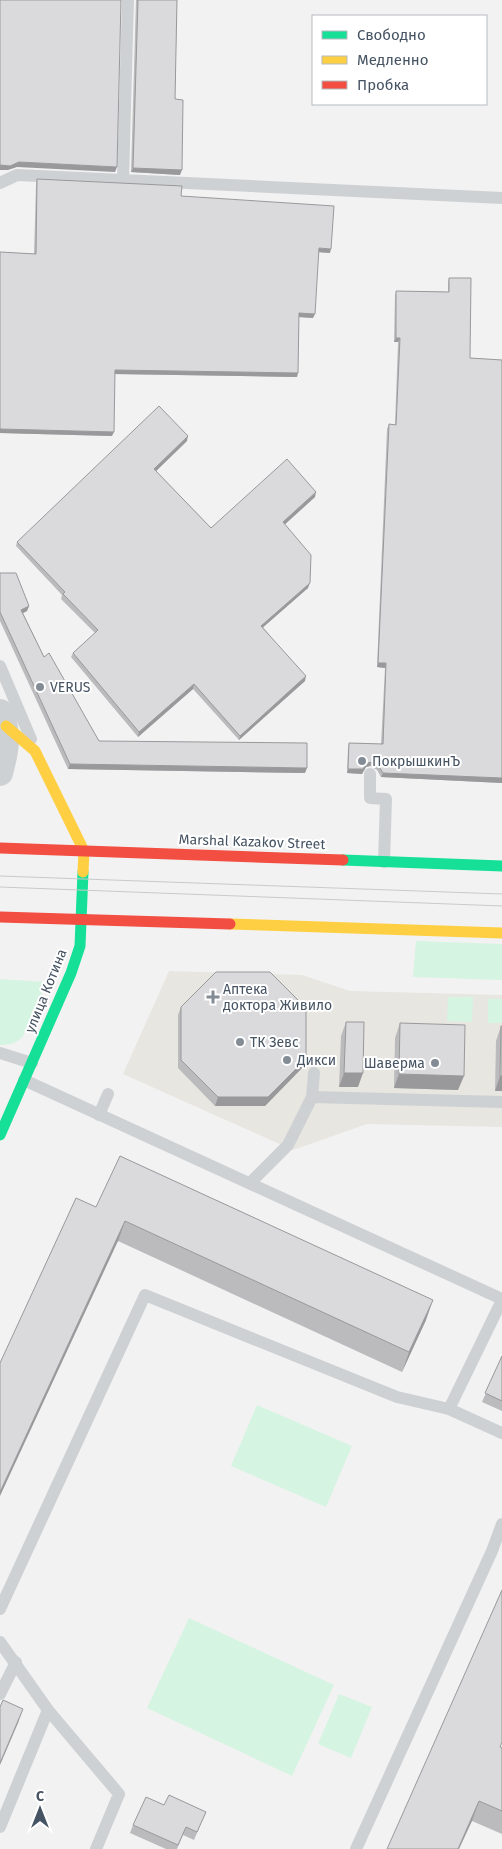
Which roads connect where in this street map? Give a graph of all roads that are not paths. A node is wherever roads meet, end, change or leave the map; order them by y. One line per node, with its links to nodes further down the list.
1 (128, 0): 2 (lane)
2 (123, 180): 3 (lane); 4 (lane)
3 (0, 183)
4 (502, 198)
5 (0, 666): 7 (lane)
6 (3, 719): 7 (main road); 8 (street)
7 (35, 751): 11 (main road)
8 (0, 773)
9 (370, 774): 12 (lane)
10 (0, 848): 11 (main road, Marshal Kazakov Street)
11 (84, 851): 12 (main road, Marshal Kazakov Street); 15 (main road, улица Котина)
12 (384, 862): 13 (main road, Marshal Kazakov Street)
13 (502, 866)
14 (0, 917): 15 (main road)
15 (83, 919): 16 (main road); 18 (main road, улица Котина)
16 (502, 933)
17 (0, 1053): 18 (lane)
18 (32, 1063): 20 (main road, улица Котина)
19 (314, 1073): 22 (lane)
20 (24, 1080): 24 (lane); 25 (main road, улица Котина)
21 (108, 1094): 24 (lane)
22 (312, 1097): 23 (lane); 26 (lane)
23 (502, 1102)
24 (99, 1115): 26 (lane)
25 (0, 1135)
26 (250, 1183): 27 (lane)
27 (502, 1300): 28 (lane)
28 (449, 1409): 29 (lane); 32 (lane)
29 (502, 1433)
30 (502, 1524): 31 (lane)
31 (497, 1553): 39 (lane)
32 (0, 1609)
33 (0, 1642): 34 (lane)
34 (16, 1662): 35 (lane); 36 (lane)
35 (0, 1694)
36 (48, 1710): 37 (lane); 38 (lane)
37 (0, 1827)
38 (96, 1849)
39 (356, 1849)

